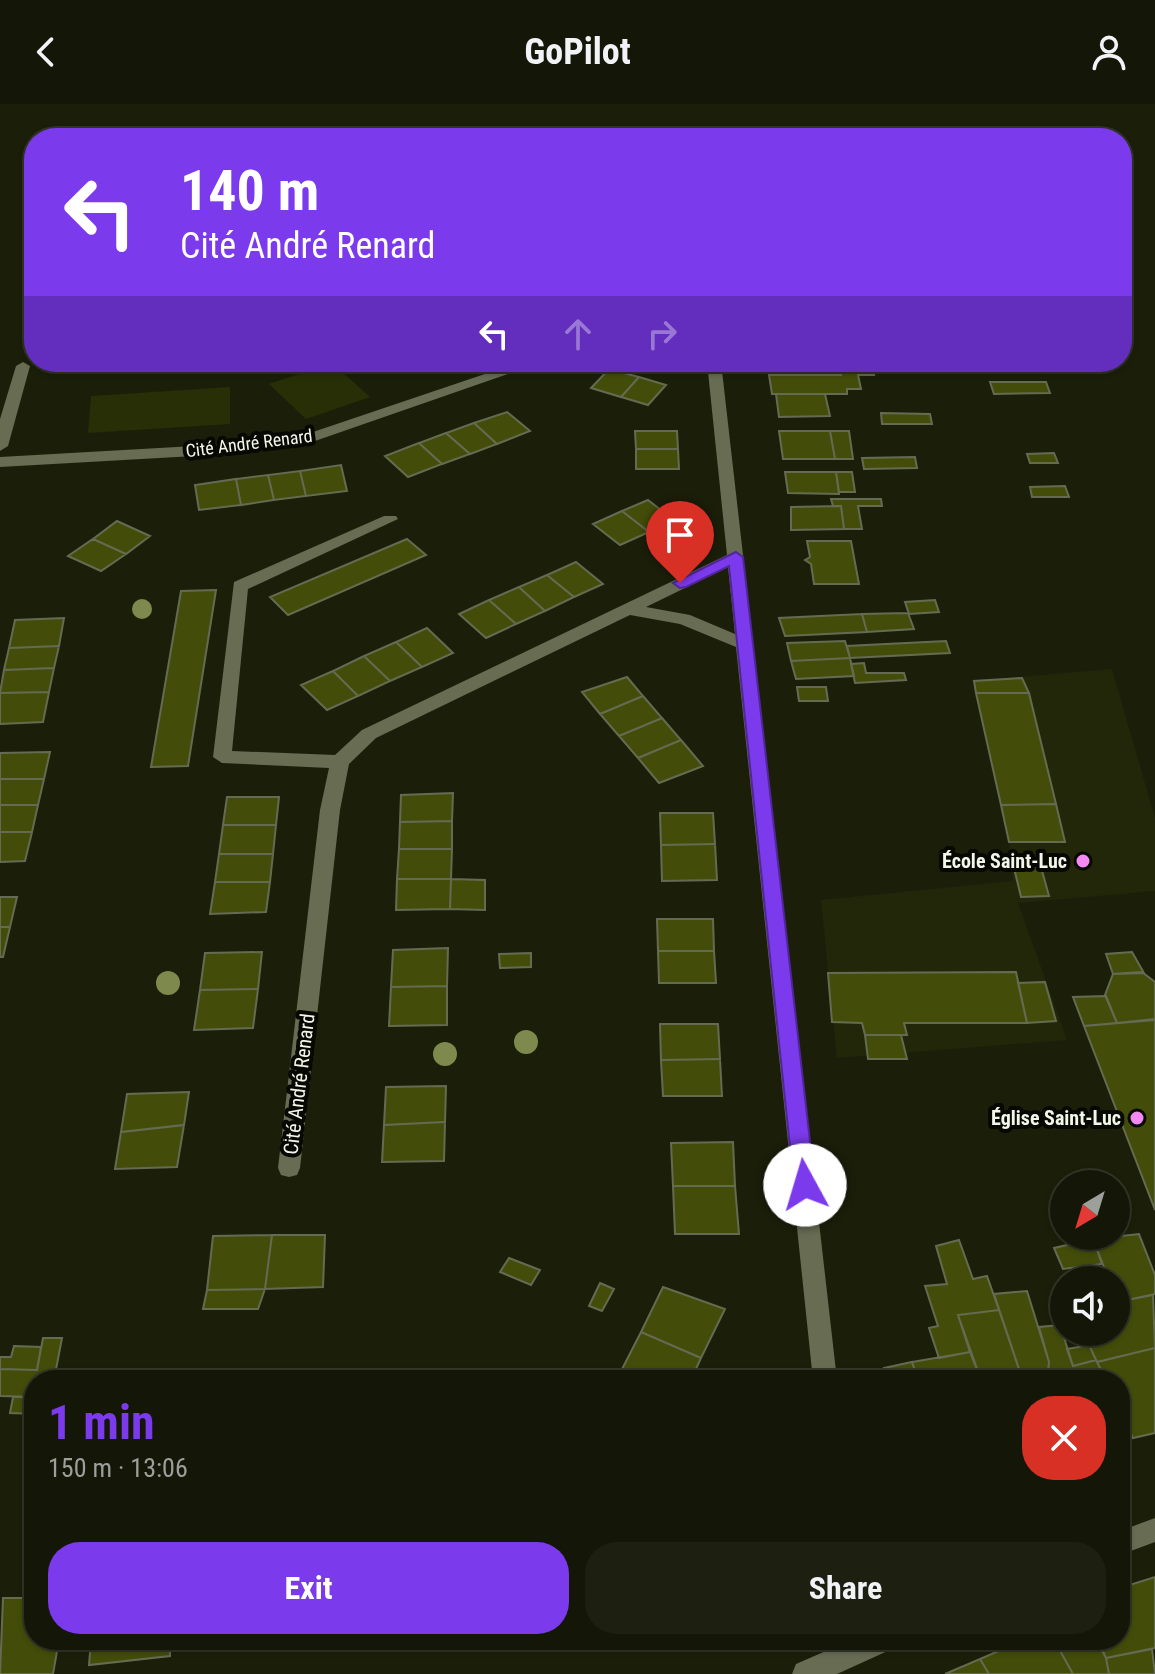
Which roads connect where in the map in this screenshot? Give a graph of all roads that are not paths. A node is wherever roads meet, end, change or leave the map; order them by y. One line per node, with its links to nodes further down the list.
1 (23, 366): 4 (street)
2 (505, 372): 5 (street, Cité André Renard)
3 (715, 372): 7 (street)
4 (0, 446)
5 (0, 462)
6 (390, 519): 10 (street)
7 (736, 557): 8 (street); 9 (street)
8 (627, 609): 9 (street); 10 (street)
9 (746, 645): 12 (street)
10 (340, 762): 11 (street, Cité André Renard)
11 (289, 1168)
12 (824, 1370)
13 (1155, 1530): 14 (street)
14 (1130, 1539)
15 (856, 1650): 16 (street)
16 (806, 1674)

